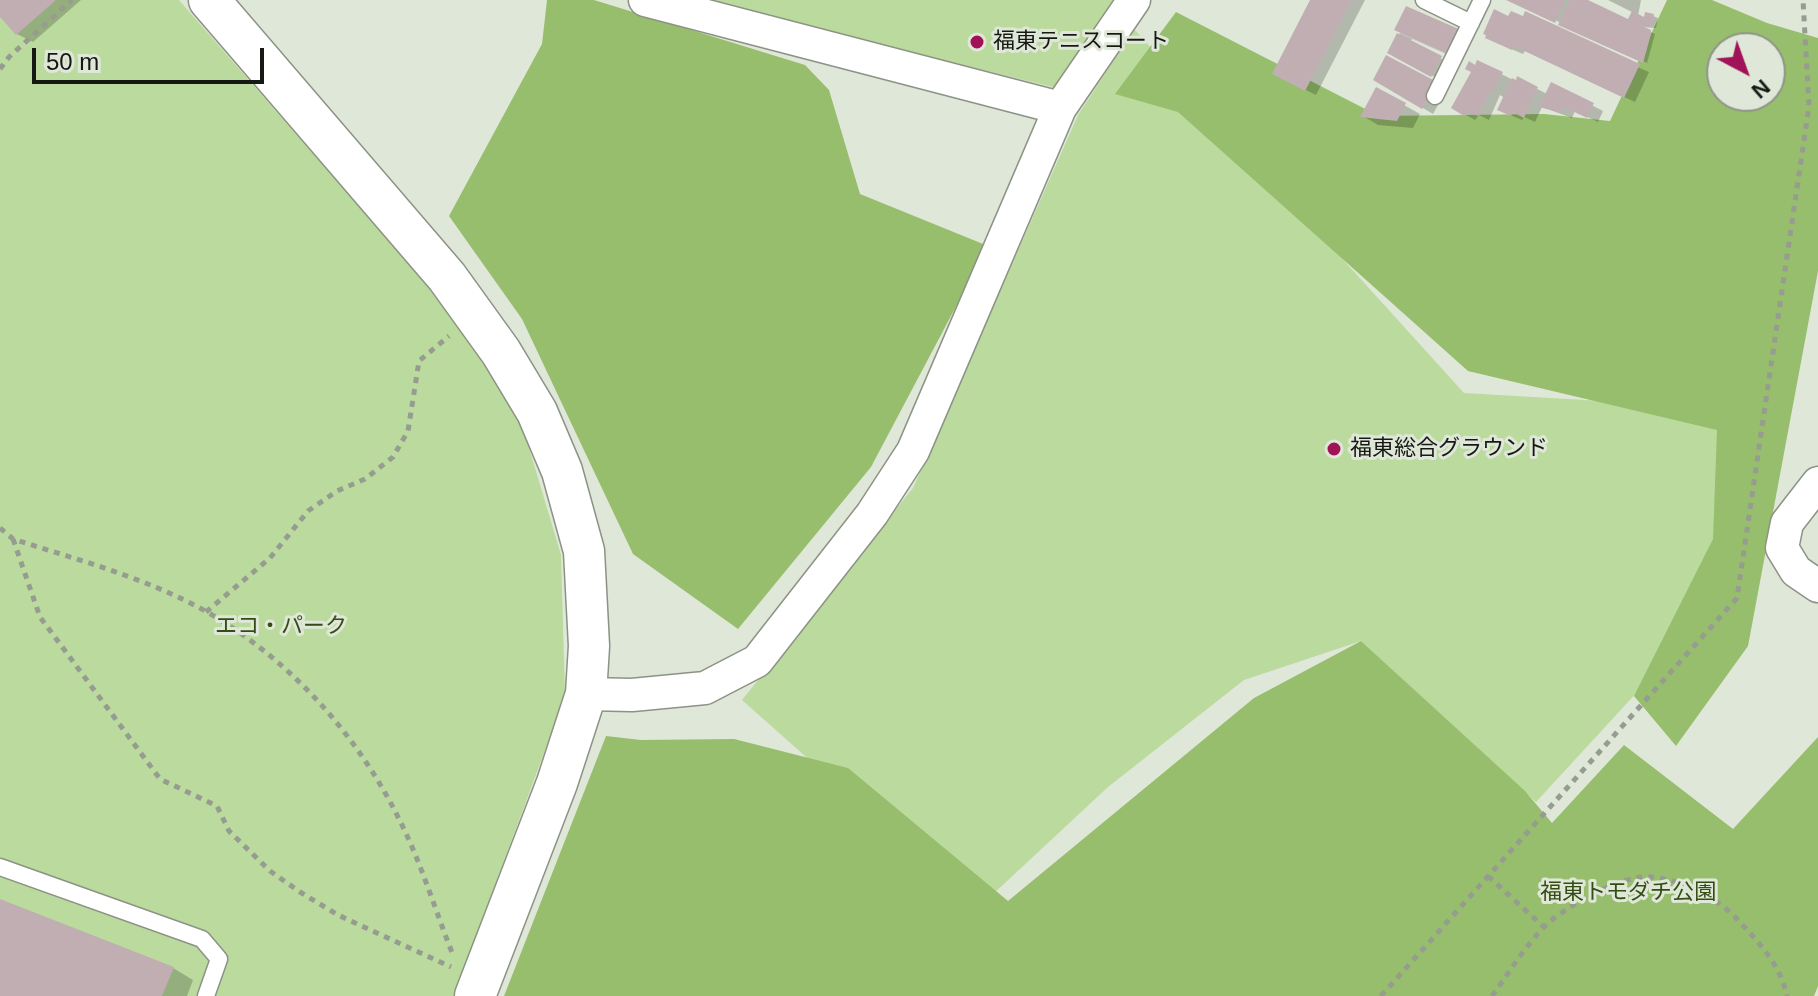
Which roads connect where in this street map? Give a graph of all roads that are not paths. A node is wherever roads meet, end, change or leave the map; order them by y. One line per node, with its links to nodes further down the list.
1 (645, 0): 8 (street)
2 (1134, 0): 8 (street)
3 (1424, 0): 6 (lane)
4 (1482, 0): 6 (lane)
5 (219, 3): 11 (street)
6 (1471, 23): 7 (lane)
7 (1435, 96)
8 (1060, 108): 11 (street)
9 (1818, 483): 10 (street)
10 (1818, 586)
11 (586, 694): 14 (street)
12 (0, 867): 13 (lane)
13 (206, 996)
14 (475, 996)

